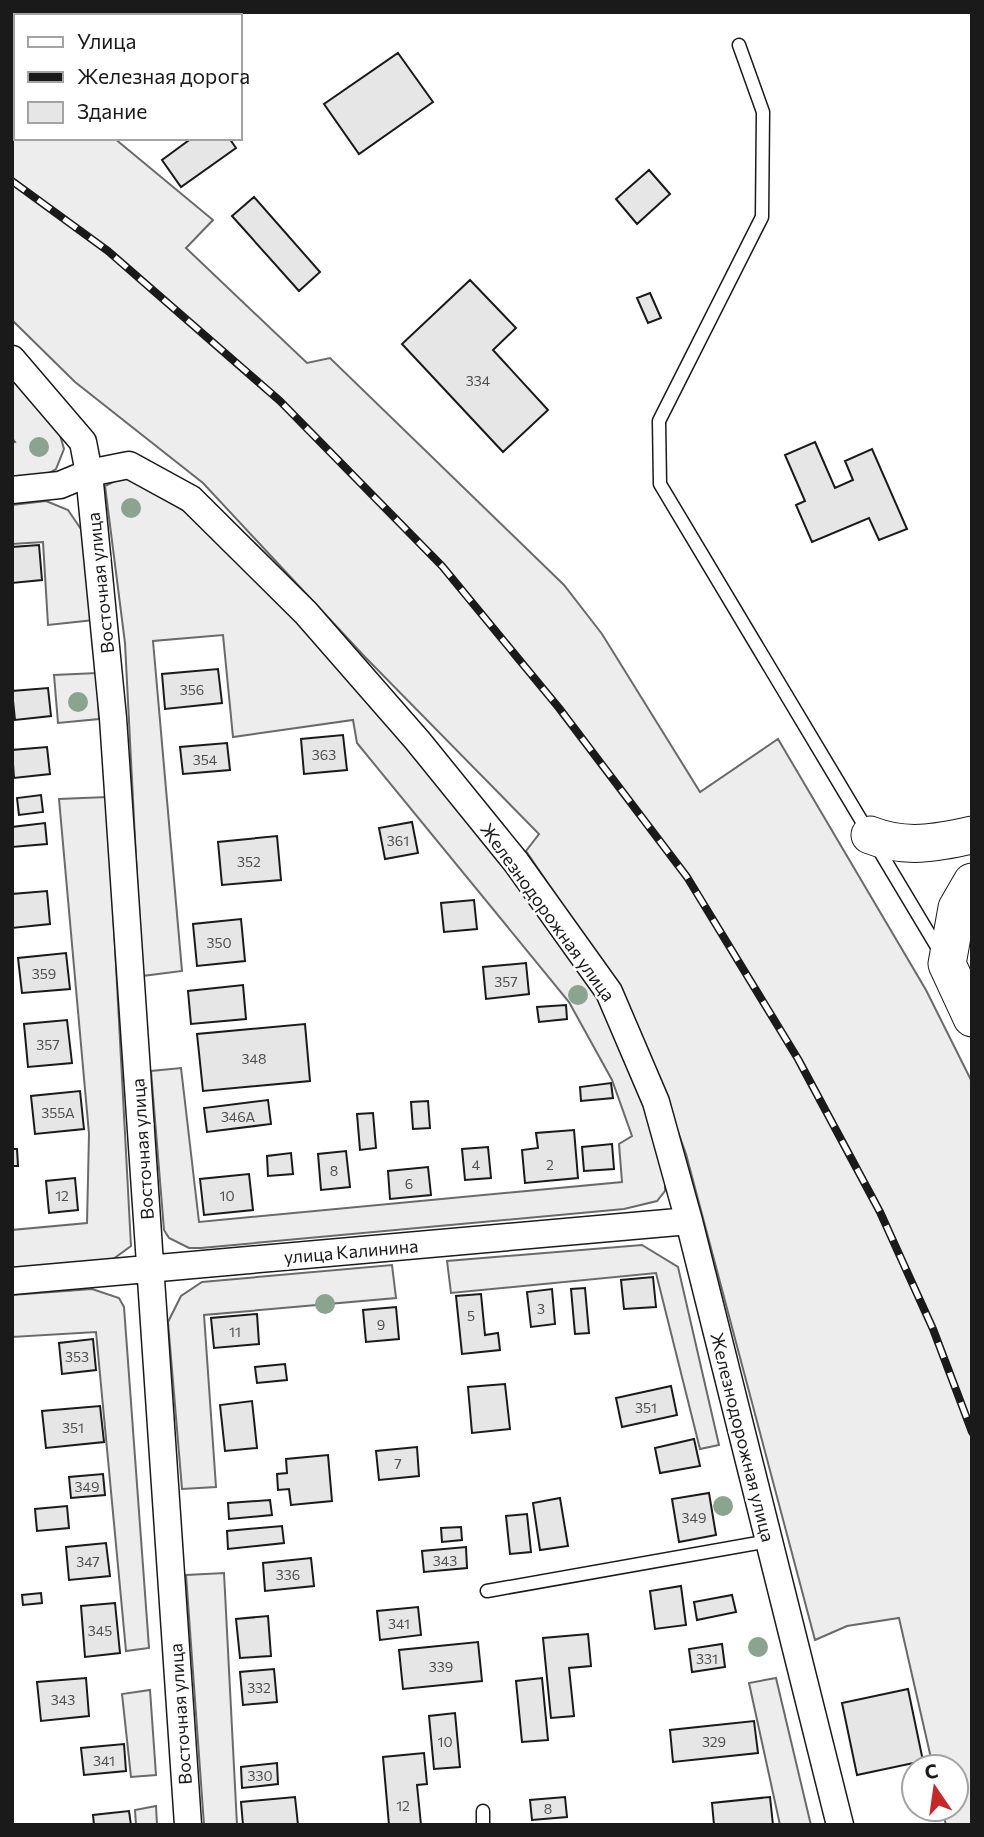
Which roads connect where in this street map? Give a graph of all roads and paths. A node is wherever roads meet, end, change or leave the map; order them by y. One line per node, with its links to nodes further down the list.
1 (739, 45): 5 (lane)
2 (12, 359): 3 (street)
3 (89, 473): 4 (street, Железнодорожная улица); 10 (street, Железнодорожная улица); 11 (street, Восточная улица)
4 (12, 490)
5 (870, 835): 6 (main road); 8 (lane)
6 (972, 835)
7 (972, 882): 8 (main road)
8 (947, 964): 9 (main road)
9 (972, 1018)
10 (689, 1221): 11 (street, улица Калинина); 13 (street, Железнодорожная улица)
11 (149, 1268): 12 (street, улица Калинина); 16 (street, Восточная улица)
12 (12, 1280)
13 (769, 1541): 14 (lane); 18 (street, Железнодорожная улица)
14 (487, 1591)
15 (483, 1811): 17 (lane)
16 (188, 1825)
17 (483, 1825)
18 (840, 1825)

